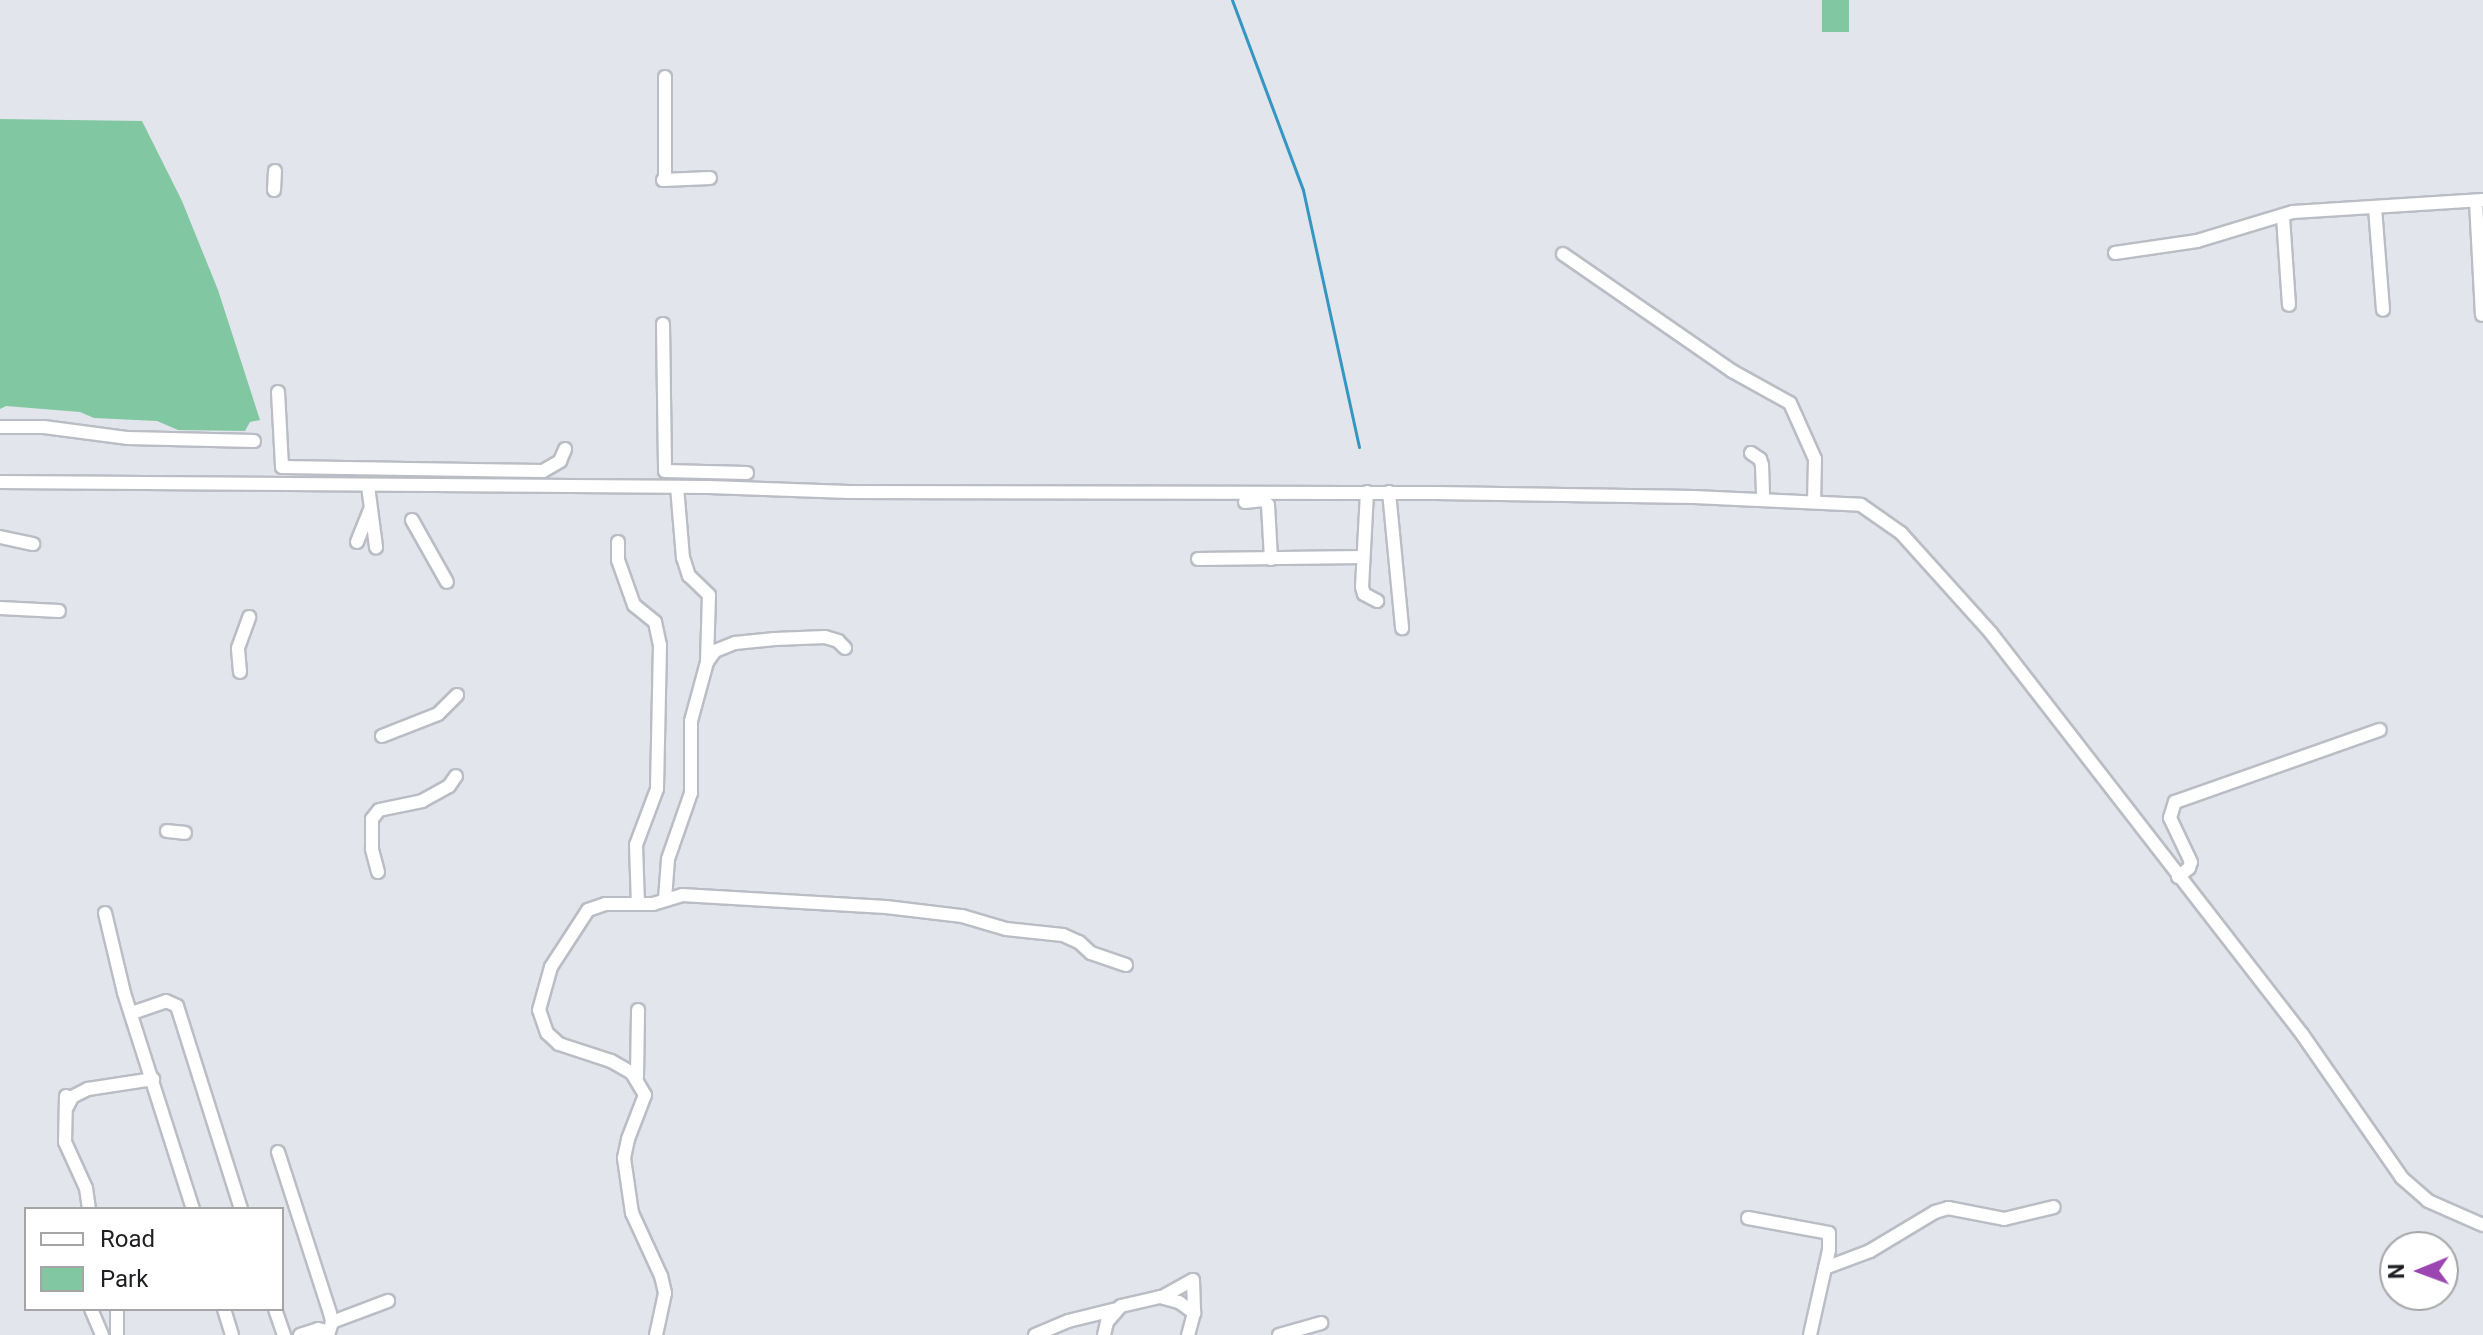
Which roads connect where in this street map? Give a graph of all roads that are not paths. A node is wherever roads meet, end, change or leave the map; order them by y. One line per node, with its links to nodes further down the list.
1 (665, 77): 3 (street)
2 (275, 171): 4 (street)
3 (710, 178)
4 (274, 190)
5 (2479, 200): 6 (street); 12 (street)
6 (2375, 208): 7 (street); 11 (street)
7 (2283, 217): 8 (street); 10 (street)
8 (2115, 253)
9 (1563, 254): 29 (street)
10 (2289, 305)
11 (2383, 310)
12 (2482, 315)
13 (663, 324): 19 (street)
14 (278, 392): 17 (street)
15 (0, 427): 16 (street)
16 (254, 441)
17 (565, 449)
18 (1751, 453): 27 (street)
19 (747, 473)
20 (0, 482): 21 (street)
21 (368, 486): 22 (street); 30 (street)
22 (382, 486): 23 (street); 30 (street)
23 (677, 487): 26 (street); 47 (street)
24 (1367, 492): 25 (street); 26 (street); 37 (street)
25 (1389, 492): 27 (street); 45 (street)
26 (1261, 496): 28 (street); 39 (street)
27 (1763, 500): 29 (street)
28 (1245, 502)
29 (1814, 502): 56 (street)
30 (370, 510): 33 (street); 36 (street)
31 (412, 520): 40 (street)
32 (0, 537): 35 (street)
33 (357, 542)
34 (618, 542): 58 (street)
35 (33, 544)
36 (376, 547)
37 (1363, 557): 39 (street); 41 (street)
38 (1198, 559): 39 (street)
39 (1271, 559)
40 (447, 582)
41 (1377, 601)
42 (0, 608): 43 (street)
43 (59, 611)
44 (249, 617): 48 (street)
45 (1402, 628)
46 (845, 648): 47 (street)
47 (707, 662): 57 (street)
48 (240, 672)
49 (457, 695): 51 (street)
50 (2380, 730): 56 (street)
51 (382, 736)
52 (456, 776): 55 (street)
53 (167, 831): 54 (street)
54 (185, 833)
55 (378, 872)
56 (2178, 877): 71 (street)
57 (665, 899): 58 (street); 60 (street)
58 (638, 904): 63 (street)
59 (105, 913): 62 (street)
60 (1126, 965)
61 (638, 1010): 63 (street)
62 (132, 1013): 64 (street); 68 (street)
63 (637, 1077): 88 (street)
64 (153, 1079): 66 (street); 67 (street)
65 (278, 1152): 82 (street)
66 (89, 1207)
67 (192, 1207)
68 (240, 1207)
69 (2054, 1207): 72 (street)
70 (1748, 1218): 72 (street)
71 (2483, 1225)
72 (1825, 1268): 93 (street)
73 (1162, 1297): 75 (street); 80 (street); 80 (street)
74 (388, 1301): 82 (street)
75 (1117, 1309): 89 (street); 90 (street)
76 (92, 1311): 83 (street)
77 (117, 1311): 84 (street)
78 (225, 1311): 85 (street)
79 (276, 1311): 86 (street)
80 (1194, 1313): 91 (street)
81 (1321, 1323): 92 (street)
82 (329, 1329): 87 (street)
83 (102, 1335)
84 (117, 1335)
85 (232, 1335)
86 (284, 1335)
87 (300, 1335)
88 (656, 1335)
89 (1035, 1335)
90 (1104, 1335)
91 (1188, 1335)
92 (1282, 1335)
93 (1810, 1335)

